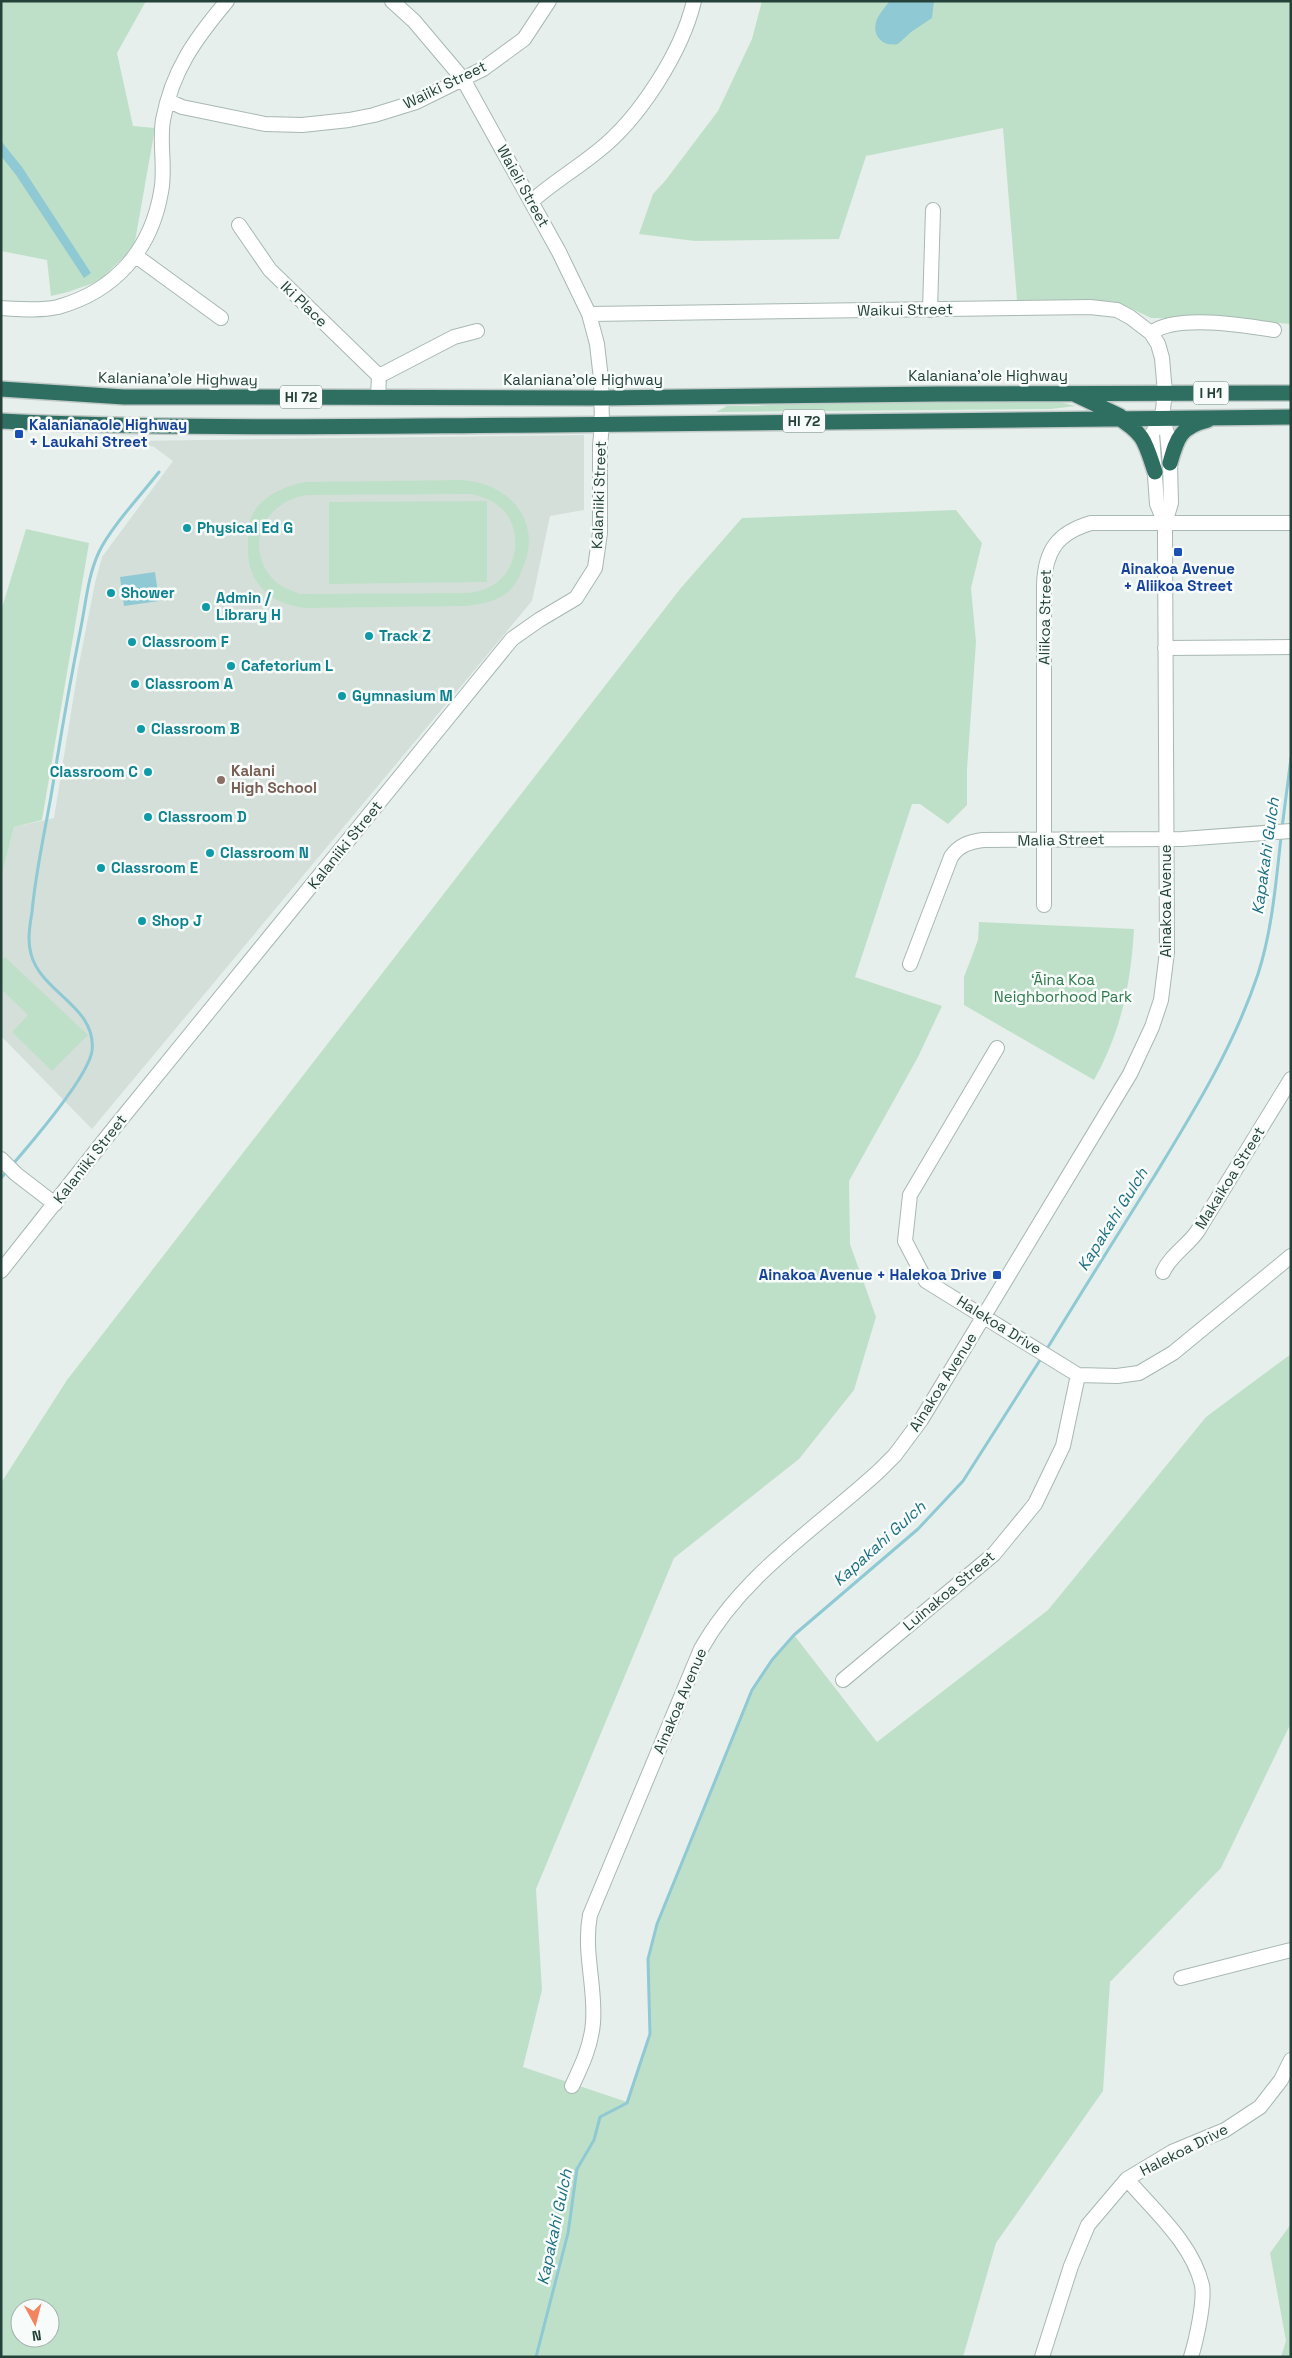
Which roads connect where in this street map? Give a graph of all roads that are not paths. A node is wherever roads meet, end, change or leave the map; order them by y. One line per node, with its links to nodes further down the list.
1 (226, 1): 6 (street)
2 (392, 1): 5 (street, Waieli Street)
3 (549, 1): 5 (street, Waiiki Street)
4 (694, 1): 7 (street)
5 (463, 79): 6 (street, Waiiki Street); 7 (street, Waieli Street)
6 (168, 101): 10 (street)
7 (531, 202): 13 (street, Waieli Street)
8 (933, 210): 12 (street)
9 (239, 225): 18 (street, Iki Place)
10 (136, 256): 11 (street); 14 (street)
11 (1, 308)
12 (930, 310): 13 (street, Waikui Street); 17 (street, Waikui Street)
13 (589, 314): 24 (street, Waieli Street)
14 (221, 318)
15 (1274, 330): 17 (street)
16 (477, 331): 18 (street)
17 (1151, 333): 20 (street, Waikui Street)
18 (379, 376): 23 (street)
19 (1, 389): 23 (highway, Kalaniana’ole Highway / HI 72)
20 (1165, 392): 21 (highway, I H1); 22 (highway, Kalaniana’ole Highway / HI 72); 25 (street, Ainakoa Avenue)
21 (1291, 392)
22 (1072, 393): 24 (highway, Kalaniana’ole Highway / HI 72); 28 (highway)
23 (378, 397): 24 (highway, Kalaniana’ole Highway / HI 72)
24 (602, 398): 30 (street, Kalaniiki Street)
25 (1162, 417): 26 (highway, I H1); 28 (highway, HI 72); 31 (street, Ainakoa Avenue); 32 (street, Ainakoa Avenue)
26 (1224, 417): 27 (highway, I H1); 31 (highway)
27 (1291, 417)
28 (1120, 418): 30 (highway, HI 72); 32 (highway)
29 (1, 421): 30 (highway, HI 72)
30 (602, 424): 45 (street, Kalaniiki Street)
31 (1170, 463): 33 (street, Ainakoa Avenue)
32 (1155, 472): 33 (street, Ainakoa Avenue)
33 (1165, 523): 34 (street, Aliikoa Street); 35 (street, Ainakoa Avenue); 39 (street, Aliikoa Street)
34 (1291, 523)
35 (1165, 648): 36 (street); 38 (street, Ainakoa Avenue)
36 (1291, 648)
37 (1291, 831): 38 (street, Malia Street)
38 (1166, 839): 39 (street, Malia Street); 49 (street, Ainakoa Avenue)
39 (1045, 840): 40 (street, Aliikoa Street); 41 (street, Malia Street)
40 (1044, 905)
41 (910, 964)
42 (997, 1048): 49 (street, Halekoa Drive)
43 (1291, 1079): 48 (street, Makaikoa Street)
44 (1, 1159): 45 (street)
45 (54, 1204): 47 (street, Kalaniiki Street)
46 (1291, 1256): 50 (street)
47 (1, 1271)
48 (1163, 1272)
49 (984, 1315): 50 (street, Halekoa Drive); 55 (street, Ainakoa Avenue)
50 (1078, 1375): 51 (street, Luinakoa Street)
51 (843, 1680)
52 (1291, 1950): 53 (street)
53 (1181, 1978)
54 (1291, 2060): 56 (street, Halekoa Drive)
55 (572, 2086)
56 (1127, 2180): 57 (street, Halekoa Drive); 58 (street)
57 (1042, 2357)
58 (1190, 2357)

